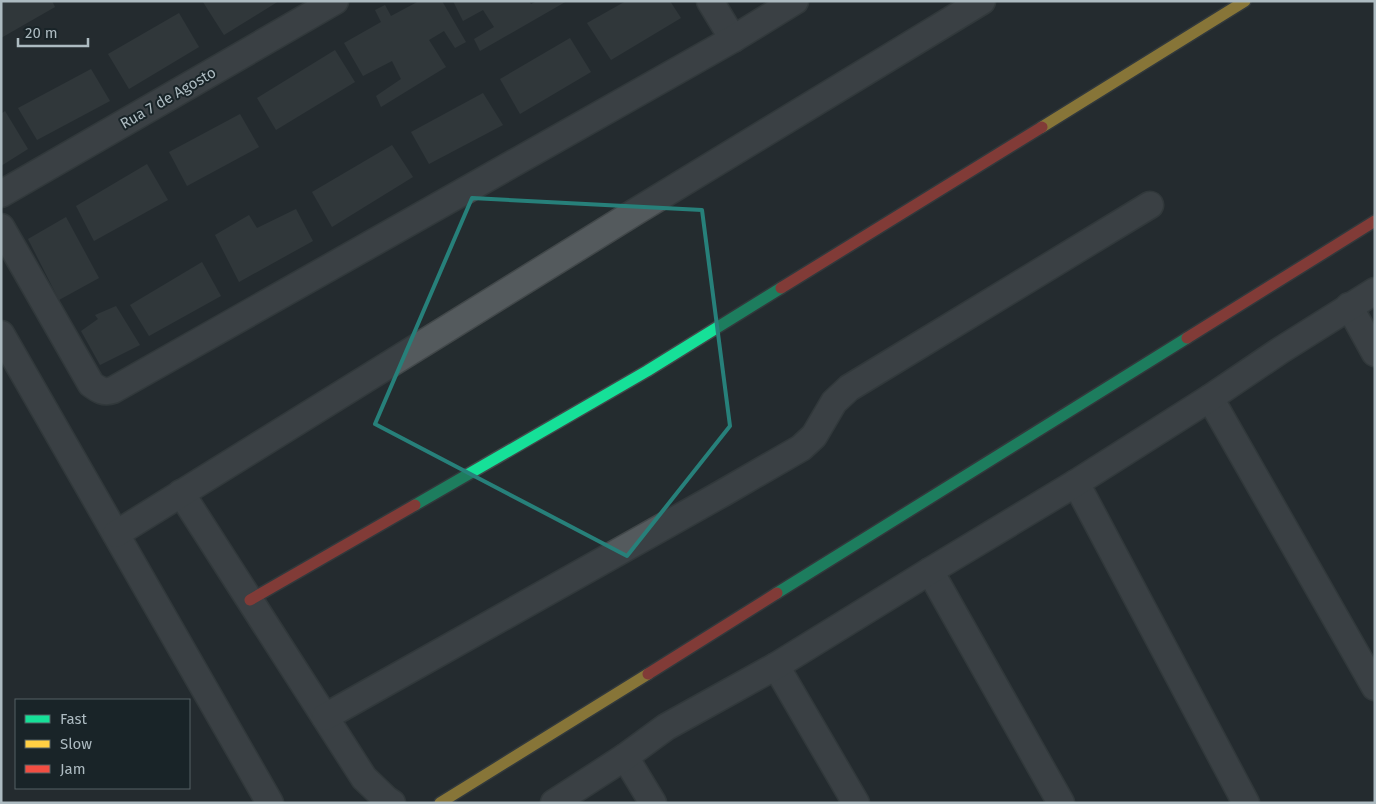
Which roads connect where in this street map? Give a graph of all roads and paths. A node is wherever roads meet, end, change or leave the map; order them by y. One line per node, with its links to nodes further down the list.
1 (335, 1): 7 (street, Rua 7 de Agosto)
2 (710, 1): 6 (street)
3 (795, 1): 6 (street)
4 (982, 1): 17 (street)
5 (1245, 1): 20 (street)
6 (732, 39): 10 (street)
7 (1, 194)
8 (1150, 205): 23 (street)
9 (1375, 221): 27 (street)
10 (1, 227)
11 (1375, 291): 12 (street)
12 (1349, 306): 14 (street); 15 (street)
13 (1, 334): 18 (street)
14 (1375, 353)
15 (1210, 398): 16 (street); 22 (street)
16 (1076, 483): 19 (street); 32 (street)
17 (181, 494): 18 (street); 20 (street)
18 (116, 534): 25 (street)
19 (930, 571): 21 (street); 31 (street)
20 (250, 600): 23 (street)
21 (776, 666): 24 (street); 30 (street)
22 (1375, 687)
23 (325, 717): 26 (street)
24 (625, 757): 28 (street); 29 (street)
25 (270, 803)
26 (392, 803)
27 (440, 803)
28 (554, 803)
29 (653, 803)
30 (856, 803)
31 (1060, 803)
32 (1246, 803)

